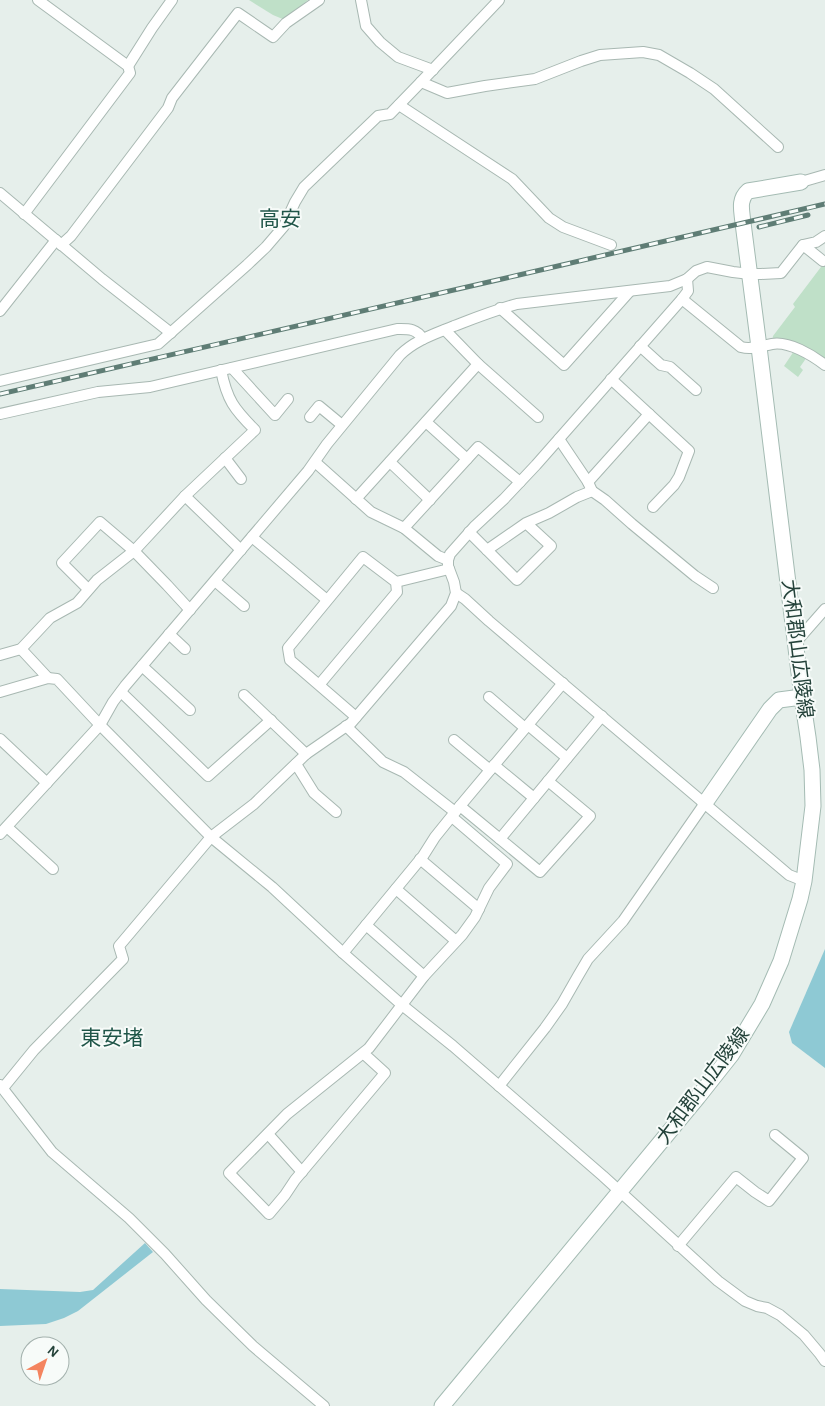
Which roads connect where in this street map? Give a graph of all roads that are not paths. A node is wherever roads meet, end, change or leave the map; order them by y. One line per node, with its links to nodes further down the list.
1 (38, 0): 6 (street)
2 (172, 0): 6 (street)
3 (319, 0): 16 (street)
4 (361, 0): 7 (street)
5 (499, 0): 7 (street)
6 (128, 66): 14 (street)
7 (434, 70): 8 (street)
8 (421, 82): 9 (street); 10 (street)
9 (399, 105): 17 (street); 27 (street)
10 (778, 147)
11 (825, 175): 12 (street)
12 (800, 182): 20 (main road, 大和郡山広陵線)
13 (0, 193): 14 (street)
14 (24, 214): 16 (street)
15 (825, 236): 18 (street)
16 (59, 243): 25 (street); 27 (street)
17 (610, 245)
18 (804, 245): 19 (street); 20 (street)
19 (823, 261)
20 (750, 274): 21 (street); 30 (main road, 大和郡山広陵線)
21 (687, 279): 22 (street); 23 (street)
22 (630, 291): 24 (street); 24 (street)
23 (682, 299): 29 (street); 30 (street)
24 (500, 308): 26 (street)
25 (0, 311)
26 (445, 330): 28 (street); 31 (street)
27 (171, 333): 36 (street)
28 (423, 339): 33 (street); 44 (street)
29 (640, 346): 35 (street); 37 (street)
30 (759, 347): 32 (street); 75 (main road, 大和郡山広陵線)
31 (478, 364): 41 (street); 43 (street)
32 (825, 366)
33 (232, 368): 34 (street); 38 (street)
34 (221, 370): 39 (street); 46 (street)
35 (611, 379): 40 (street); 45 (street)
36 (0, 381)
37 (696, 390)
38 (288, 399)
39 (0, 414)
40 (649, 414): 52 (street); 56 (street)
41 (538, 417)
42 (310, 418): 44 (street)
43 (426, 422): 47 (street); 49 (street)
44 (342, 425): 48 (street)
45 (559, 439): 51 (street); 52 (street)
46 (225, 458): 50 (street); 53 (street)
47 (467, 459): 51 (street); 55 (street)
48 (315, 462): 54 (street); 60 (street)
49 (390, 462): 54 (street); 55 (street)
50 (241, 479)
51 (520, 482): 59 (street)
52 (590, 487): 57 (street); 67 (street)
53 (185, 496): 61 (street); 63 (street)
54 (356, 499): 58 (street)
55 (430, 500): 58 (street)
56 (653, 507)
57 (526, 523): 62 (street); 62 (street)
58 (404, 528): 64 (street)
59 (469, 532): 62 (street); 64 (street)
60 (252, 537): 61 (street); 70 (street)
61 (241, 550): 65 (street)
62 (487, 550)
63 (134, 551): 68 (street); 68 (street); 73 (street)
64 (448, 564): 66 (street); 69 (street)
65 (215, 581): 71 (street); 73 (street)
66 (396, 582): 70 (street); 82 (street)
67 (713, 588)
68 (88, 589): 76 (street)
69 (456, 593): 81 (street); 90 (street)
70 (327, 600): 82 (street)
71 (244, 606)
72 (825, 609): 75 (street)
73 (190, 610): 74 (street)
74 (169, 634): 77 (street); 79 (street)
75 (796, 642): 86 (main road, 大和郡山広陵線)
76 (21, 649): 78 (street); 80 (street)
77 (185, 649)
78 (0, 655)
79 (142, 666): 84 (street); 88 (street)
80 (48, 678): 83 (street); 92 (street)
81 (563, 683): 89 (street); 94 (street)
82 (319, 685): 90 (street)
83 (0, 692)
84 (121, 692): 91 (street); 92 (street)
85 (244, 695): 91 (street)
86 (802, 697): 104 (main road); 112 (main road, 大和郡山広陵線)
87 (489, 698): 94 (street)
88 (190, 710)
89 (602, 716): 98 (street); 104 (street)
90 (356, 717): 93 (street)
91 (271, 720): 97 (street)
92 (100, 725): 102 (street); 108 (street)
93 (346, 726): 97 (street); 106 (street)
94 (526, 726): 98 (street); 100 (street)
95 (0, 739): 102 (street)
96 (454, 740): 100 (street)
97 (306, 754): 99 (street)
98 (567, 758): 101 (street)
99 (296, 764): 105 (street); 108 (street)
100 (492, 768): 103 (street); 106 (street)
101 (548, 781): 103 (street); 109 (street)
102 (47, 783): 107 (street)
103 (534, 798): 109 (street)
104 (705, 803): 112 (street); 122 (street)
105 (336, 812)
106 (456, 812): 109 (street); 110 (street); 114 (street)
107 (3, 830): 111 (street)
108 (211, 837): 117 (street); 121 (street)
109 (500, 839)
110 (420, 859): 113 (street); 114 (street)
111 (53, 869)
112 (804, 881): 126 (main road, 大和郡山広陵線)
113 (396, 889): 115 (street); 116 (street)
114 (479, 909): 116 (street)
115 (366, 925): 117 (street); 118 (street)
116 (456, 941): 118 (street)
117 (343, 953): 119 (street)
118 (424, 976): 119 (street)
119 (402, 1005): 120 (street); 122 (street)
120 (363, 1053): 123 (street); 125 (street)
121 (1, 1086): 129 (street)
122 (499, 1086): 126 (street)
123 (268, 1134): 125 (street); 125 (street)
124 (775, 1135): 127 (street)
125 (302, 1172)
126 (620, 1193): 127 (street); 130 (main road, 大和郡山広陵線)
127 (678, 1246): 128 (street)
128 (825, 1361)
129 (324, 1406)
130 (442, 1406)

